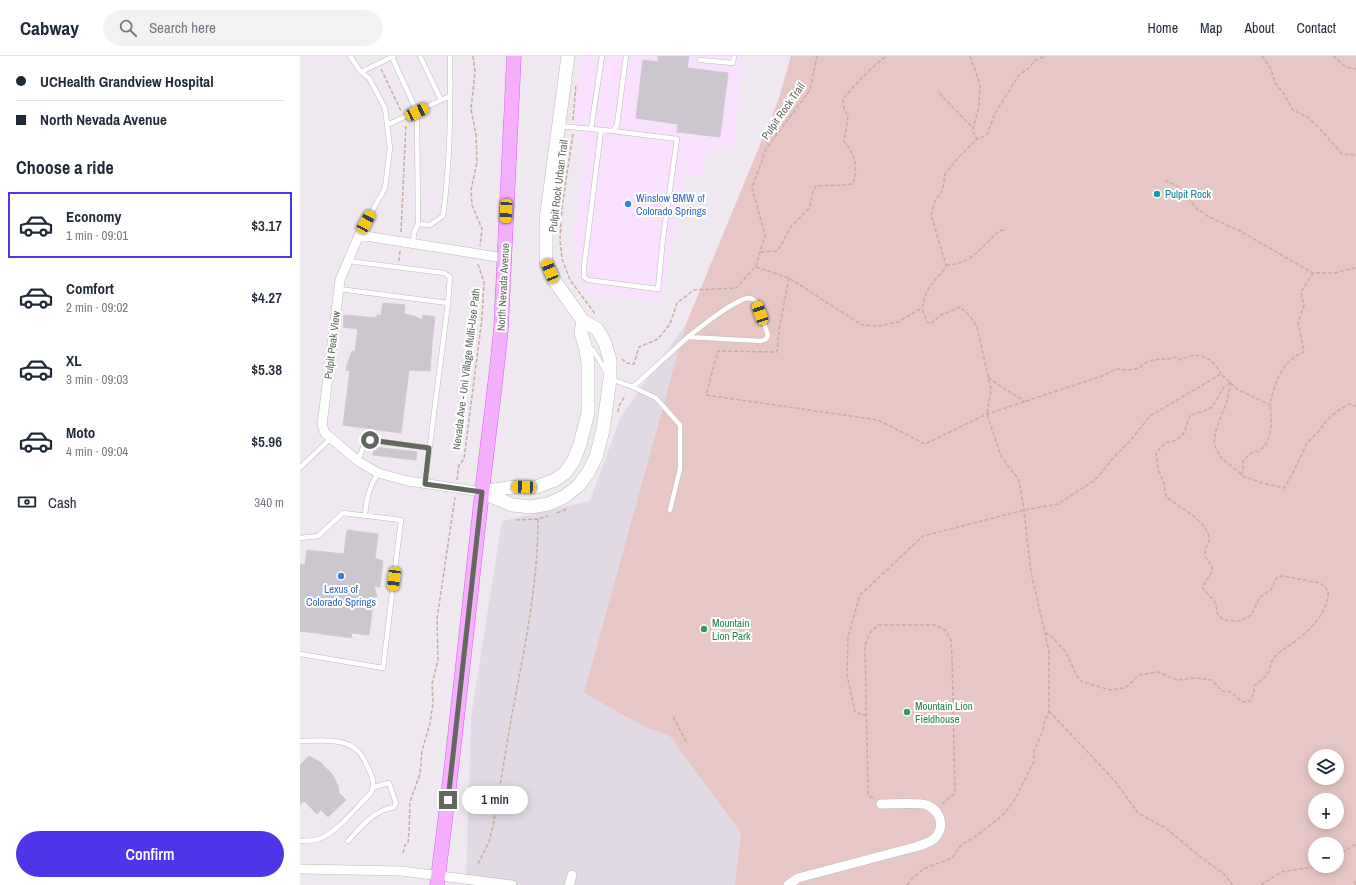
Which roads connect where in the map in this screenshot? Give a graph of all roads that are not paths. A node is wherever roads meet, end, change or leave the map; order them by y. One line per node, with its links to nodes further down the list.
1 (350, 56): 11 (lane)
2 (393, 56): 11 (lane); 14 (lane)
3 (420, 56): 13 (lane)
4 (450, 56): 12 (lane)
5 (514, 56): 23 (main road, North Nevada Avenue)
6 (568, 56): 16 (main road)
7 (602, 56): 17 (lane)
8 (626, 56): 19 (lane)
9 (734, 56): 10 (lane)
10 (700, 60)
11 (361, 72): 15 (lane)
12 (450, 96): 13 (lane); 20 (lane)
13 (441, 100): 14 (lane)
14 (417, 112): 15 (lane); 20 (lane)
15 (387, 125): 21 (lane)
16 (558, 126): 17 (lane); 27 (main road)
17 (591, 129): 18 (lane)
18 (601, 130): 19 (lane); 19 (lane)
19 (613, 131)
20 (418, 224): 22 (lane)
21 (359, 235): 22 (street); 24 (street, Pulpit Peak View)
22 (413, 244): 23 (street)
23 (504, 258): 38 (main road, North Nevada Avenue)
24 (348, 261): 25 (street, Pulpit Peak View); 26 (lane)
25 (339, 288): 26 (lane); 32 (street, Pulpit Peak View)
26 (448, 303): 33 (lane)
27 (583, 321): 29 (main road); 30 (main road)
28 (688, 337): 28 (lane); 31 (lane)
29 (586, 349): 30 (lane); 38 (main road)
30 (610, 379): 31 (lane); 38 (main road)
31 (633, 387): 39 (lane)
32 (331, 438): 34 (street, Pulpit Peak View); 35 (lane)
33 (429, 448): 34 (lane); 37 (lane)
34 (358, 461): 36 (street, Pulpit Peak View)
35 (300, 468)
36 (378, 473): 37 (street, Pulpit Peak View); 40 (lane)
37 (425, 484): 38 (street, Pulpit Peak View)
38 (482, 492): 50 (main road, North Nevada Avenue)
39 (670, 510)
40 (365, 516): 41 (lane); 42 (lane)
41 (300, 538)
42 (300, 654)
43 (300, 741): 44 (lane)
44 (374, 787): 46 (lane); 47 (lane)
45 (881, 804): 53 (street)
46 (300, 841)
47 (348, 841)
48 (300, 869): 50 (street)
49 (572, 875): 52 (street)
50 (438, 880): 51 (street)
51 (512, 885)
52 (569, 885)
53 (788, 885)

